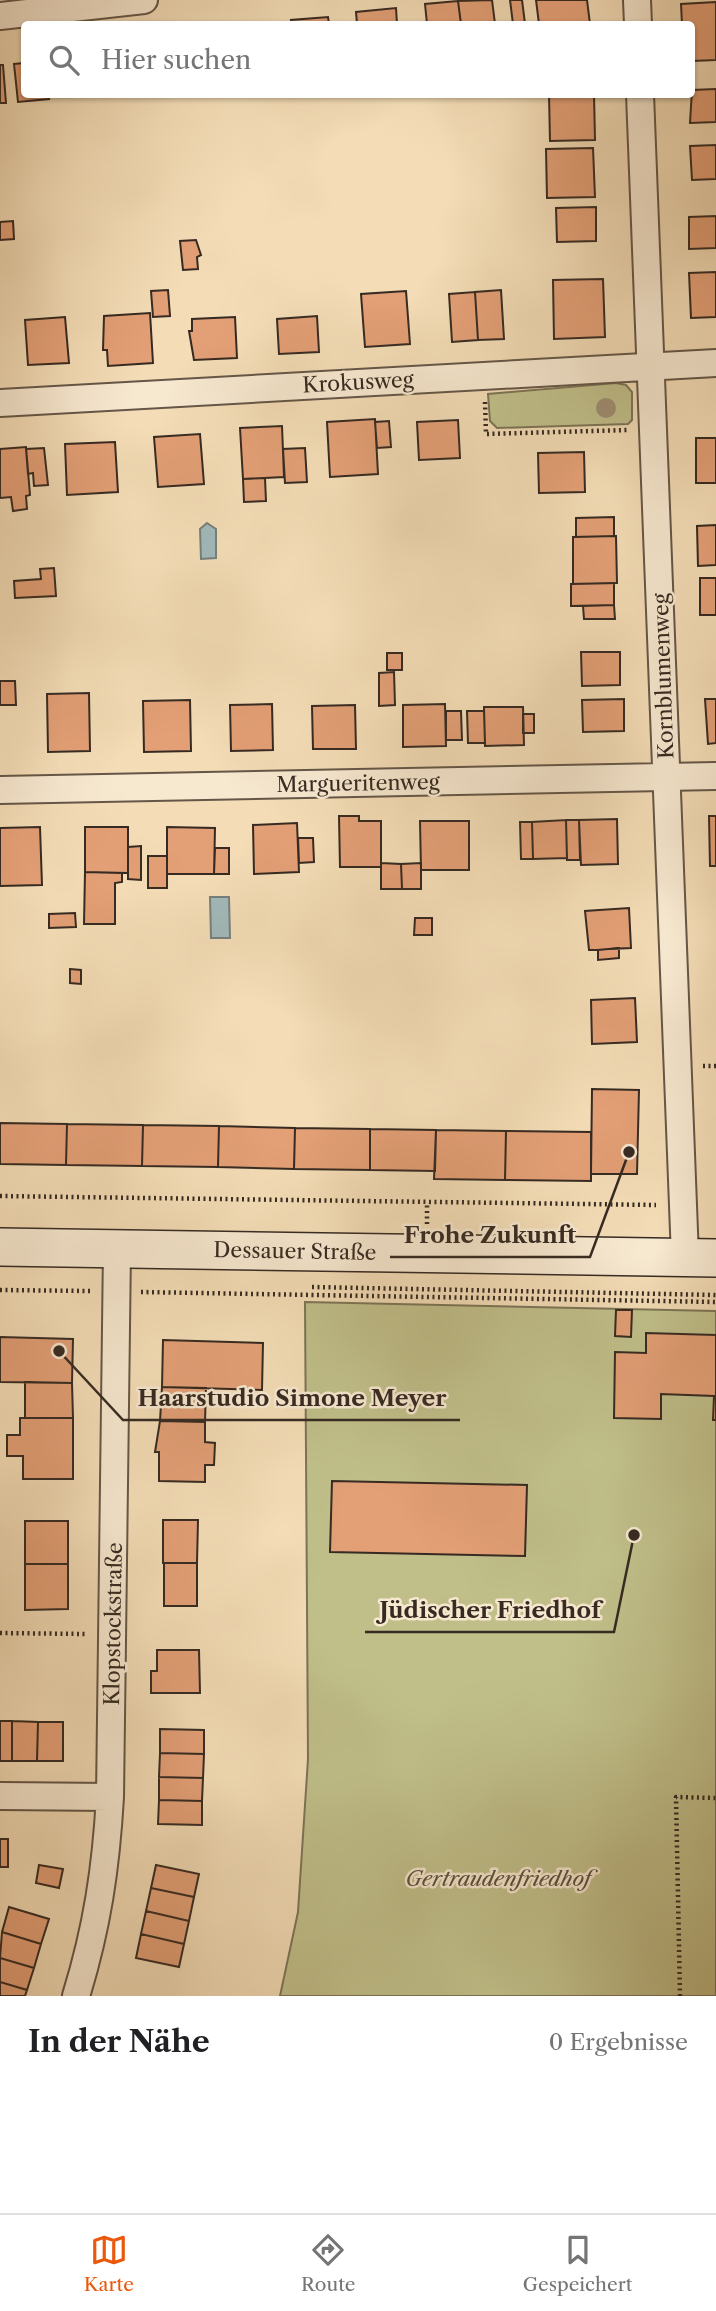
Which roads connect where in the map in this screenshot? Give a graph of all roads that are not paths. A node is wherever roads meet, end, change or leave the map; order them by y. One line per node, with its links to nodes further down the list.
1 (144, 0): 3 (street)
2 (637, 0): 4 (street)
3 (0, 16)
4 (638, 21)
5 (640, 98): 7 (street, Kornblumenweg)
6 (716, 363): 7 (street, Krokusweg)
7 (650, 368): 8 (street, Krokusweg); 9 (street, Kornblumenweg)
8 (0, 404)
9 (667, 776): 10 (street, Margueritenweg); 11 (street, Margueritenweg); 14 (street, Kornblumenweg)
10 (716, 776)
11 (0, 790)
12 (0, 1247): 13 (main road, Dessauer Straße)
13 (117, 1249): 14 (main road, Dessauer Straße); 16 (street, Klopstockstraße)
14 (700, 1257)
15 (0, 1796): 16 (street)
16 (110, 1797): 17 (street, Klopstockstraße)
17 (76, 1996)

